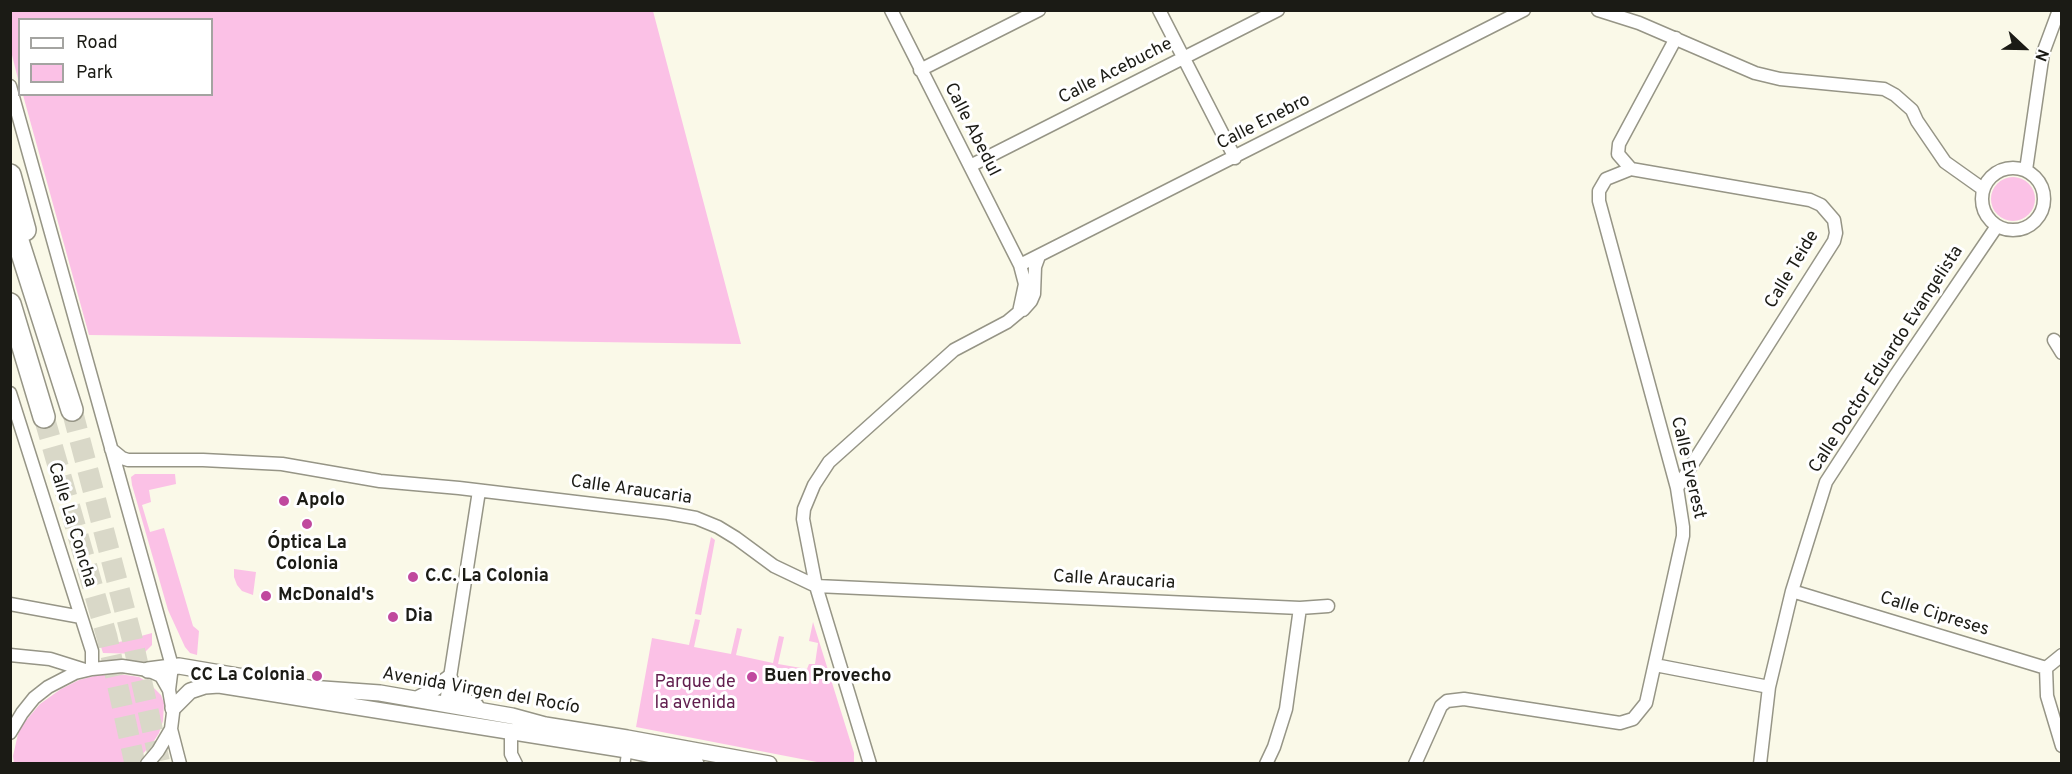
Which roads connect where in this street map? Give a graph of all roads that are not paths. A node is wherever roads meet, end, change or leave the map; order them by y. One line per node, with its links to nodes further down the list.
1 (891, 10): 10 (street, Calle Abedul)
2 (1039, 10): 10 (street)
3 (1159, 10): 9 (street)
4 (1278, 10): 9 (street, Calle Acebuche)
5 (1524, 10): 12 (street, Calle Enebro)
6 (1598, 10): 8 (street)
7 (2059, 10): 15 (street)
8 (1676, 38): 14 (street); 17 (street)
9 (1183, 58): 12 (street); 13 (street, Calle Acebuche)
10 (920, 70): 13 (street, Calle Abedul)
11 (10, 86): 30 (street)
12 (1235, 158): 20 (street, Calle Enebro)
13 (970, 166): 21 (street, Calle Abedul)
14 (1631, 169): 33 (street, Calle Everest); 33 (street, Calle Teide)
15 (2026, 170): 17 (street); 19 (street)
16 (10, 176): 22 (highway)
17 (1983, 189): 19 (street)
18 (10, 216): 22 (highway)
19 (1997, 226): 36 (street, Calle Doctor Eduardo Evangelista)
20 (1039, 256): 21 (street, Calle Enebro); 24 (street)
21 (1020, 265): 24 (street)
22 (35, 293): 28 (highway)
23 (10, 304): 29 (highway)
24 (1020, 312): 35 (street)
25 (2054, 340): 26 (street)
26 (2061, 353)
27 (10, 393): 40 (street, Calle La Concha)
28 (72, 410)
29 (44, 417)
30 (111, 449): 31 (street); 32 (street)
31 (128, 460): 32 (street); 34 (street, Calle Araucaria)
32 (120, 480): 44 (street)
33 (1677, 488): 43 (street, Calle Everest)
34 (479, 491): 35 (street, Calle Araucaria); 48 (street)
35 (816, 586): 39 (street, Calle Araucaria); 66 (street)
36 (1792, 591): 45 (street, Calle Cipreses); 49 (street, Calle Doctor Eduardo Evangelista)
37 (10, 604): 40 (street)
38 (1328, 606): 39 (street, Calle Araucaria)
39 (1300, 608): 67 (street)
40 (81, 616): 46 (street, Calle La Concha)
41 (10, 655): 46 (street)
42 (2061, 655): 45 (street)
43 (1655, 665): 49 (street); 68 (street, Calle Everest)
44 (172, 666): 47 (street, Avenida Virgen del Rocío); 50 (street); 51 (street, Avenida Virgen del Rocío)
45 (2046, 668): 59 (street)
46 (89, 670): 47 (street); 58 (street)
47 (148, 670): 50 (street)
48 (449, 678): 51 (street); 52 (street); 55 (street)
49 (1769, 687): 69 (street, Calle Doctor Eduardo Evangelista)
50 (169, 690): 54 (street)
51 (417, 699): 52 (street, Avenida Virgen del Rocío)
52 (446, 703): 53 (street); 55 (street, Avenida Virgen del Rocío); 57 (street)
53 (346, 706): 54 (street, Avenida Virgen del Rocío); 57 (street, Avenida Virgen del Rocío)
54 (173, 708): 56 (street)
55 (482, 710): 65 (street, Avenida Virgen del Rocío)
56 (171, 729): 61 (street); 62 (street)
57 (512, 732): 60 (street, Avenida Virgen del Rocío); 63 (street)
58 (10, 734)
59 (2061, 746)
60 (626, 757): 64 (street, Avenida Virgen del Rocío)
61 (147, 764)
62 (180, 764)
63 (516, 764)
64 (696, 764)
65 (769, 764)
66 (870, 764)
67 (1266, 764)
68 (1414, 764)
69 (1760, 764)

